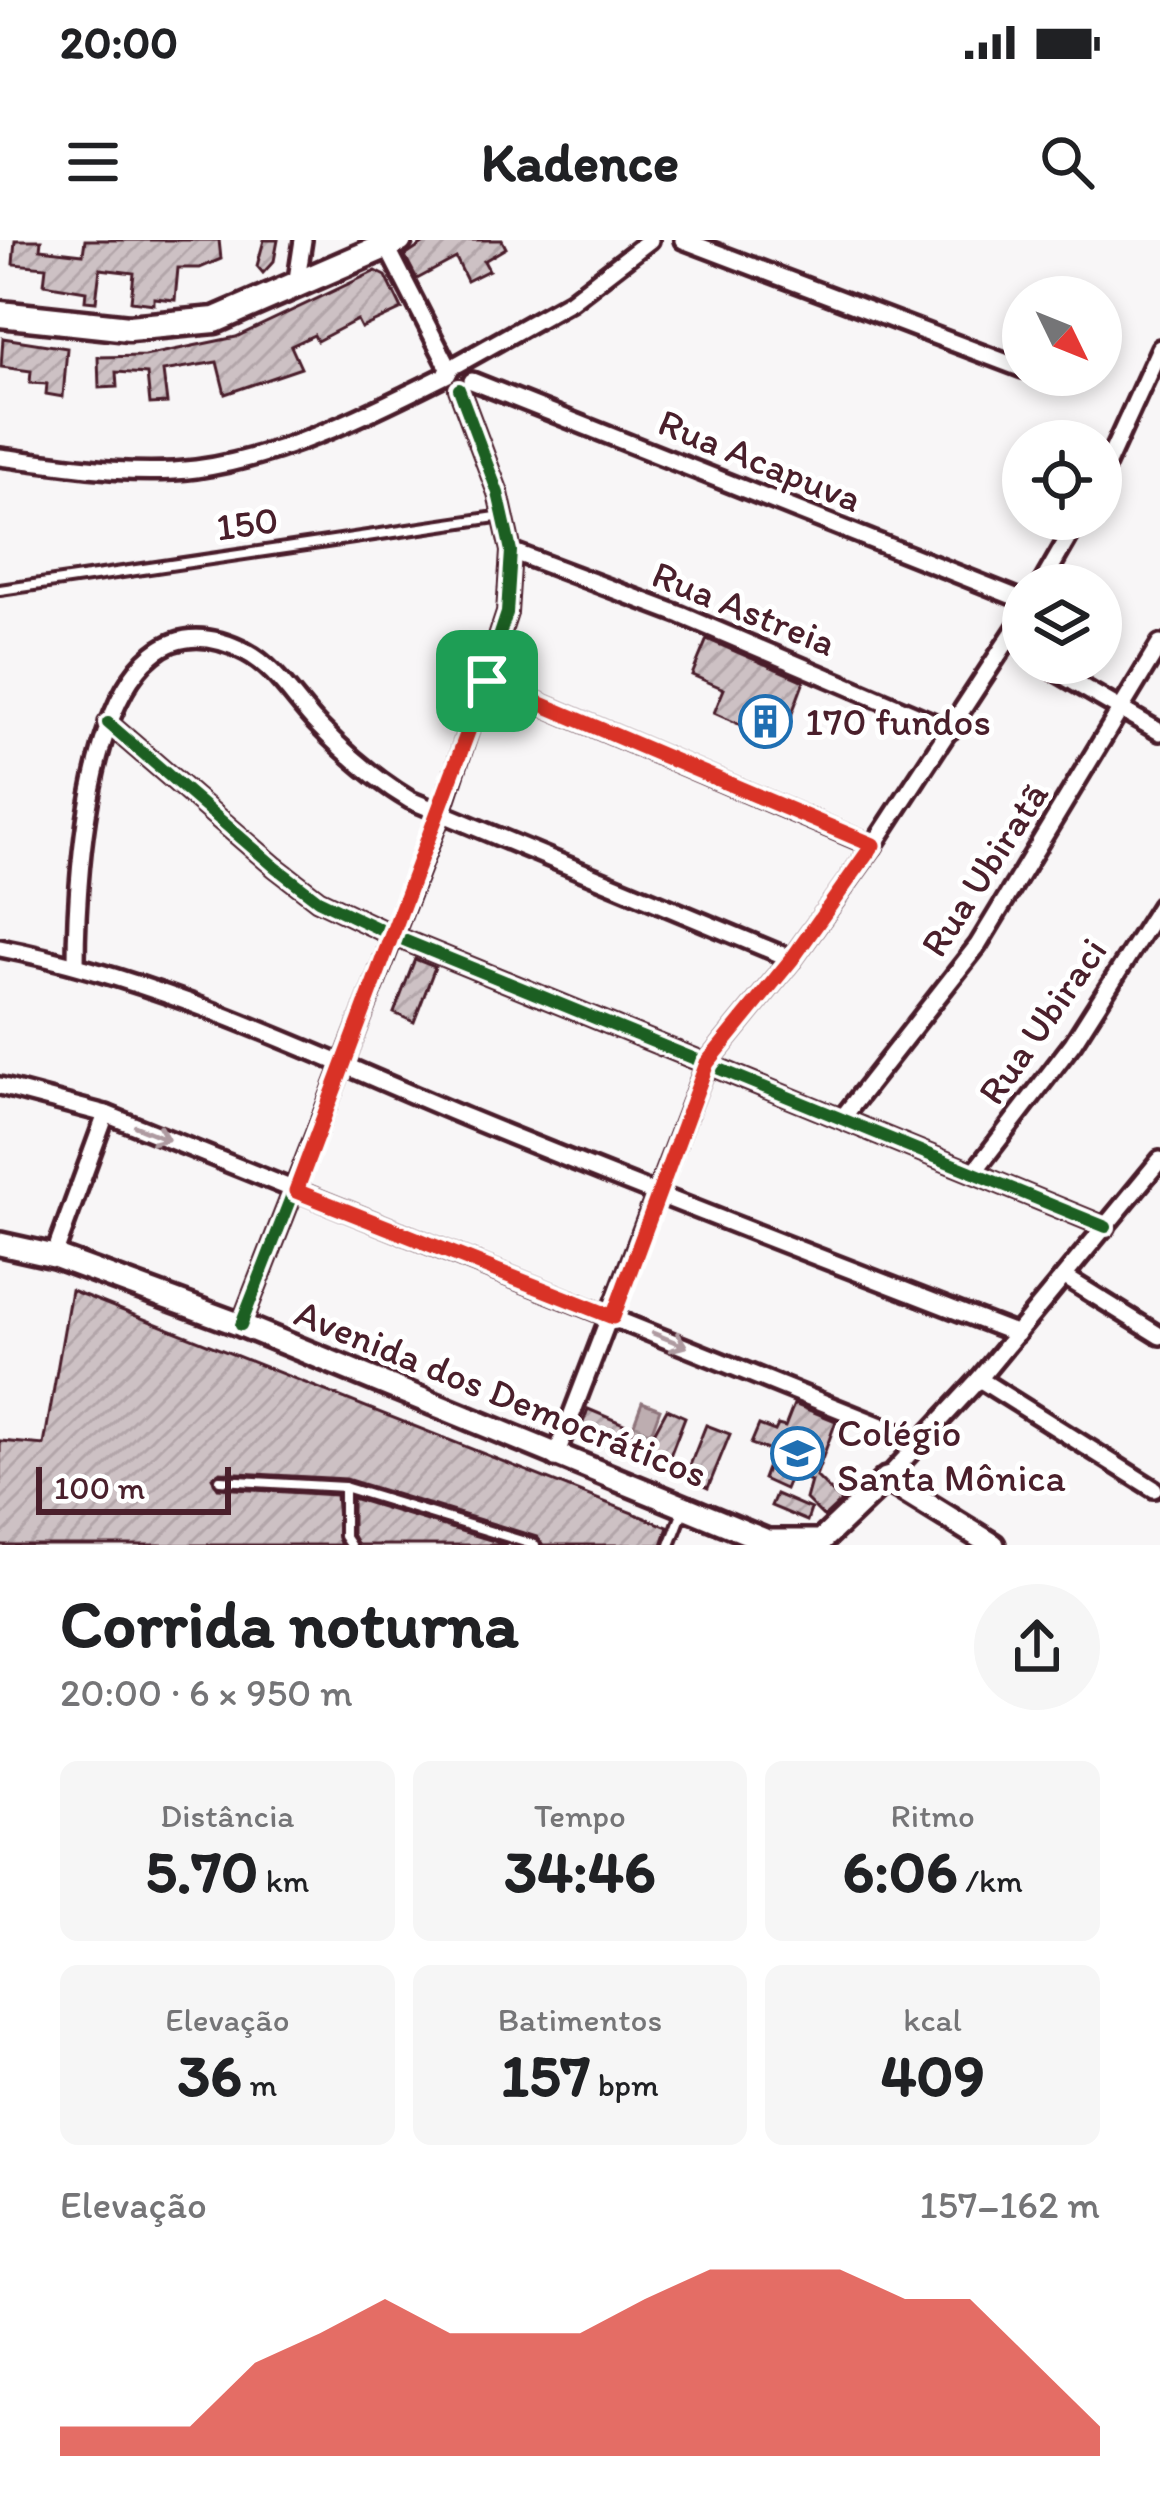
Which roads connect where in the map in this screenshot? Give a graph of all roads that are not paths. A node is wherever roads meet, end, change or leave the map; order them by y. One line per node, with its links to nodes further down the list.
1 (303, 240): 5 (street)
2 (650, 240): 9 (street)
3 (682, 240): 8 (street)
4 (393, 243): 5 (main road); 9 (street)
5 (296, 289): 6 (main road)
6 (0, 314)
7 (1160, 348): 11 (street)
8 (1002, 361)
9 (452, 369): 10 (street); 12 (street)
10 (466, 385): 13 (street); 16 (street, Rua Acapuva)
11 (1122, 431)
12 (0, 457)
13 (503, 516): 14 (street); 15 (lane, 150)
14 (511, 551): 19 (street); 23 (street, Rua Astreia)
15 (0, 590)
16 (1002, 592)
17 (1160, 644): 21 (street, Rua Ubiratã)
18 (1002, 652): 23 (street)
19 (487, 681): 25 (street); 26 (street)
20 (1077, 684): 21 (street)
21 (1124, 711): 24 (street); 36 (street, Rua Ubiratã)
22 (108, 723): 25 (street); 28 (street); 31 (street)
23 (951, 730): 26 (street)
24 (1160, 731)
25 (440, 817): 28 (street); 30 (street)
26 (873, 845): 30 (street)
27 (1160, 906): 38 (street, Rua Ubiraci)
28 (394, 936): 32 (street); 33 (street)
29 (0, 948): 31 (street)
30 (792, 959): 32 (street)
31 (76, 964): 33 (street)
32 (707, 1063): 36 (street); 41 (street)
33 (345, 1067): 40 (street); 41 (street)
34 (0, 1086): 35 (street)
35 (106, 1114): 40 (street, one-way to 40); 44 (street)
36 (843, 1117): 38 (street)
37 (1160, 1160): 39 (street)
38 (974, 1172): 42 (street)
39 (1155, 1178): 42 (street)
40 (296, 1191): 46 (street); 47 (street)
41 (657, 1196): 46 (street); 48 (street)
42 (1106, 1227): 45 (street)
43 (0, 1244): 44 (street, Avenida dos Democráticos)
44 (54, 1256): 47 (street, Avenida dos Democráticos)
45 (1064, 1276): 48 (street); 49 (street)
46 (613, 1317): 51 (street, one-way to 51); 52 (street)
47 (241, 1325): 52 (street, Avenida dos Democráticos)
48 (1017, 1334): 50 (street)
49 (1160, 1336)
50 (979, 1379): 51 (street); 56 (street)
51 (921, 1442): 53 (street)
52 (555, 1458): 57 (street, Avenida dos Democráticos)
53 (886, 1479): 58 (street); 63 (street)
54 (220, 1480): 55 (lane)
55 (344, 1487): 60 (lane); 61 (lane)
56 (1154, 1490)
57 (685, 1508): 59 (street, Avenida dos Democráticos); 62 (lane)
58 (832, 1540): 59 (street, Avenida dos Democráticos)
59 (774, 1543)
60 (350, 1545)
61 (536, 1545)
62 (670, 1545)
63 (993, 1545)

